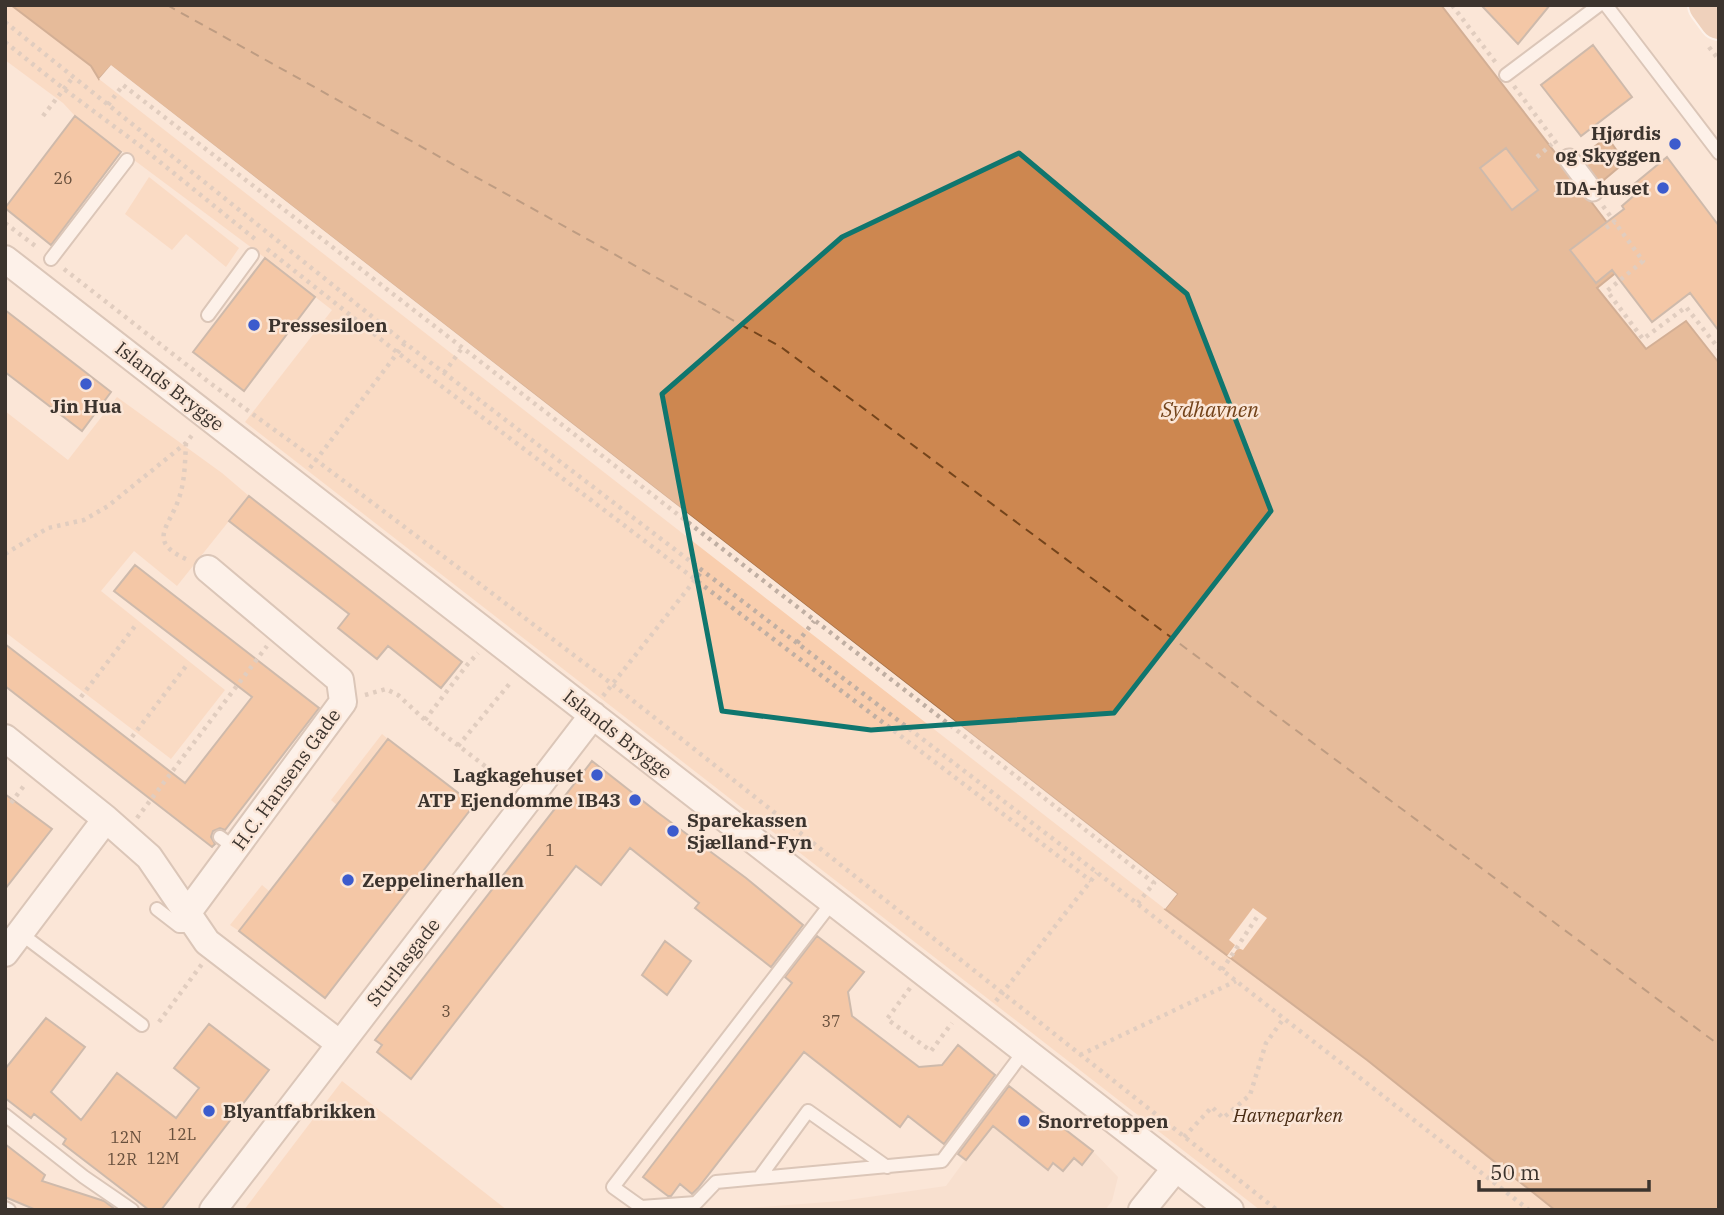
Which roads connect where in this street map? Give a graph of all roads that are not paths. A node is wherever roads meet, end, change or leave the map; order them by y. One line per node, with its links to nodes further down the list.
1 (1599, 5): 5 (lane)
2 (1606, 5): 6 (lane)
3 (1707, 5): 4 (main road)
4 (1719, 20)
5 (1506, 75)
6 (1719, 153)
7 (1569, 159): 9 (street)
8 (127, 160): 12 (lane)
9 (1593, 191)
10 (252, 255): 13 (lane)
11 (5, 259): 15 (street, Islands Brygge)
12 (51, 259)
13 (208, 315)
14 (208, 569): 20 (street, H.C. Hansens Gade)
15 (597, 708): 18 (street, Islands Brygge); 23 (street, Sturlasgade)
16 (5, 738): 17 (street)
17 (115, 827): 20 (street); 21 (street)
18 (833, 901): 24 (street, Islands Brygge); 28 (lane)
19 (157, 909): 20 (lane)
20 (200, 928): 23 (street)
21 (13, 943): 22 (lane)
22 (142, 1025)
23 (340, 1044): 30 (street, Sturlasgade)
24 (1025, 1050): 26 (lane); 27 (street, Islands Brygge)
25 (5, 1115): 29 (lane)
26 (887, 1167): 28 (lane); 28 (lane)
27 (1175, 1167): 31 (street); 32 (street, Islands Brygge)
28 (759, 1178)
29 (132, 1210)
30 (213, 1210)
31 (1142, 1210)
32 (1230, 1210)

